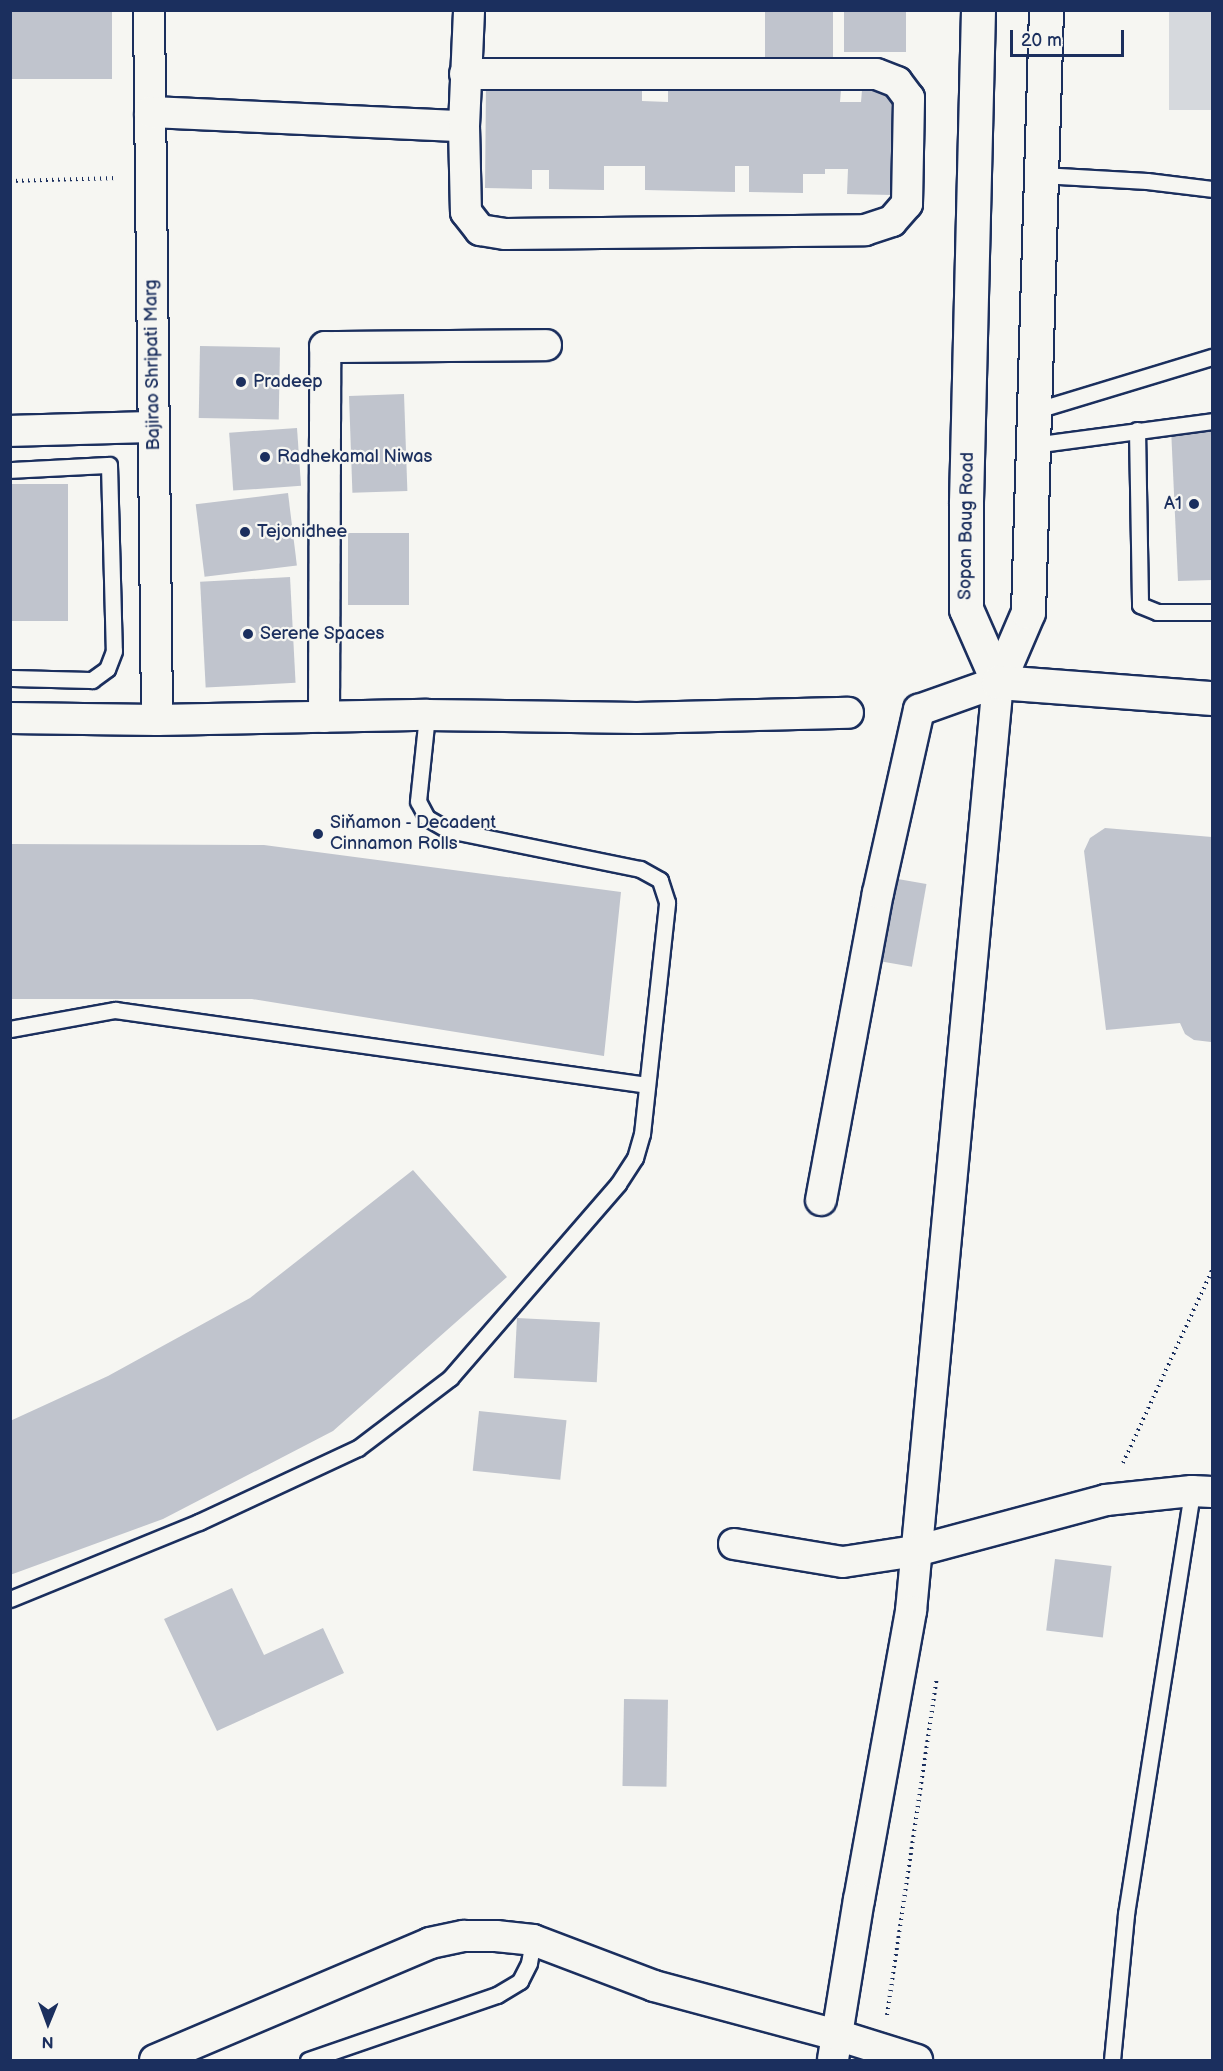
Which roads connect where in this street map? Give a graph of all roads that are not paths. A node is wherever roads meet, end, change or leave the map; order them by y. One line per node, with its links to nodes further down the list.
1 (149, 10): 6 (street, Bajirao Shripati Marg)
2 (469, 10): 5 (street)
3 (978, 10): 21 (street, Sopan Baug Road)
4 (1046, 10): 8 (street)
5 (465, 74): 7 (street); 7 (street)
6 (150, 112): 7 (street); 14 (street, Bajirao Shripati Marg)
7 (464, 126)
8 (1041, 175): 9 (lane); 12 (street)
9 (1212, 189)
10 (546, 345): 25 (street)
11 (1212, 357): 12 (lane)
12 (1034, 411): 17 (street)
13 (1212, 421): 15 (lane)
14 (153, 427): 16 (street); 27 (street, Bajirao Shripati Marg)
15 (1137, 430): 17 (lane); 19 (lane)
16 (10, 431)
17 (1033, 445): 21 (street)
18 (10, 470): 20 (lane)
19 (1212, 612)
20 (10, 678)
21 (998, 682): 22 (street); 30 (street); 33 (street)
22 (1212, 698)
23 (848, 713): 24 (street)
24 (427, 715): 25 (street); 29 (lane)
25 (324, 717): 27 (street)
26 (10, 718): 27 (street)
27 (157, 720)
28 (10, 1029): 29 (lane)
29 (647, 1085): 34 (lane)
30 (820, 1200)
31 (1202, 1491): 33 (street); 40 (lane)
32 (734, 1545): 33 (street)
33 (916, 1551): 36 (street)
34 (10, 1599)
35 (533, 1940): 36 (street); 37 (street); 38 (lane)
36 (835, 2048): 39 (street)
37 (155, 2061)
38 (308, 2061)
39 (917, 2061)
40 (1113, 2061)

